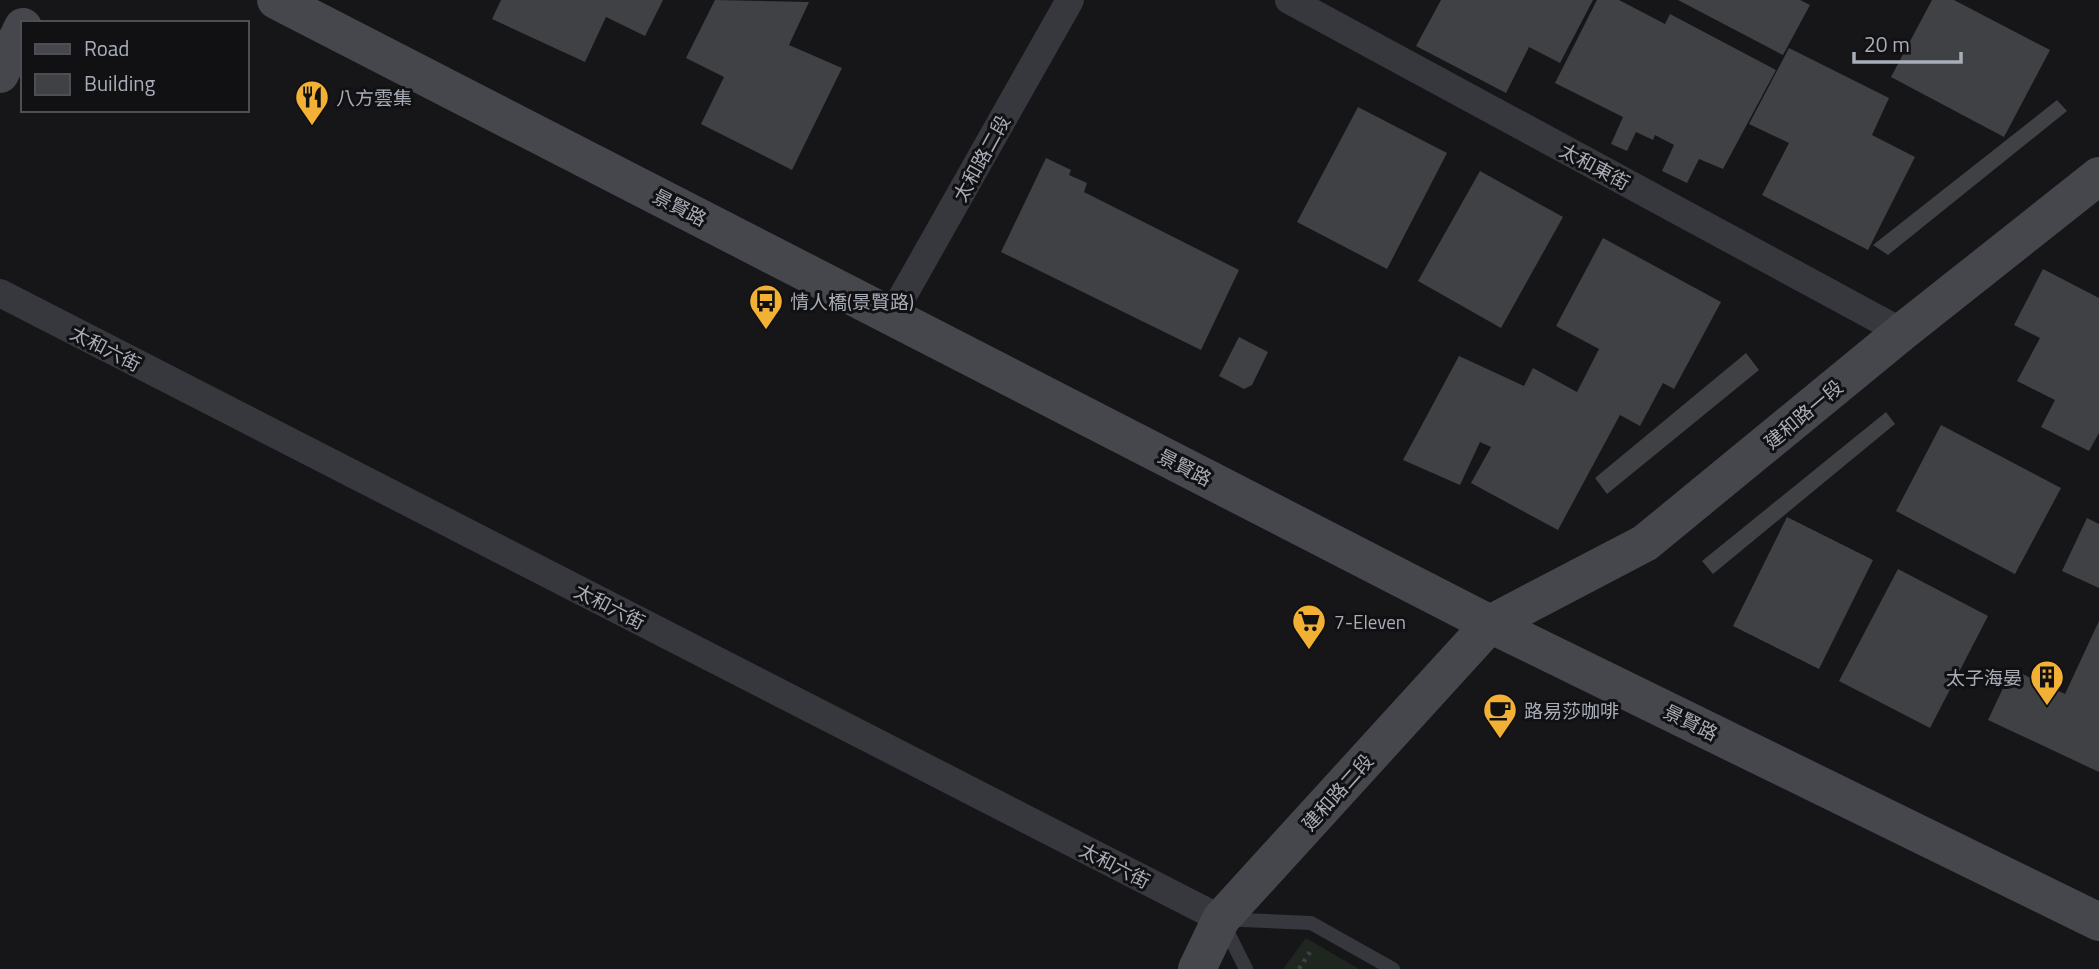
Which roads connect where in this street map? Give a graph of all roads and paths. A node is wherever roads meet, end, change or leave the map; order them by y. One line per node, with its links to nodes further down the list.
1 (36, 0): 5 (street)
2 (276, 0): 10 (street, 景賢路)
3 (1070, 0): 10 (street, 太和路二段)
4 (1289, 0): 11 (street, 太和東街)
5 (26, 21)
6 (21, 31): 7 (street)
7 (0, 74)
8 (2099, 176): 11 (street, 建和路一段)
9 (0, 293): 13 (street, 太和六街)
10 (892, 315): 12 (street, 景賢路)
11 (1902, 332): 12 (street, 建和路一段)
12 (1490, 624): 13 (street, 建和路二段); 14 (street, 景賢路)
13 (1221, 919): 16 (street, 建和路二段); 17 (lane); 19 (lane, 太和六街)
14 (2099, 922)
15 (1316, 944): 18 (path)
16 (1197, 969)
17 (1246, 969)
18 (1300, 969)
19 (1393, 969)

